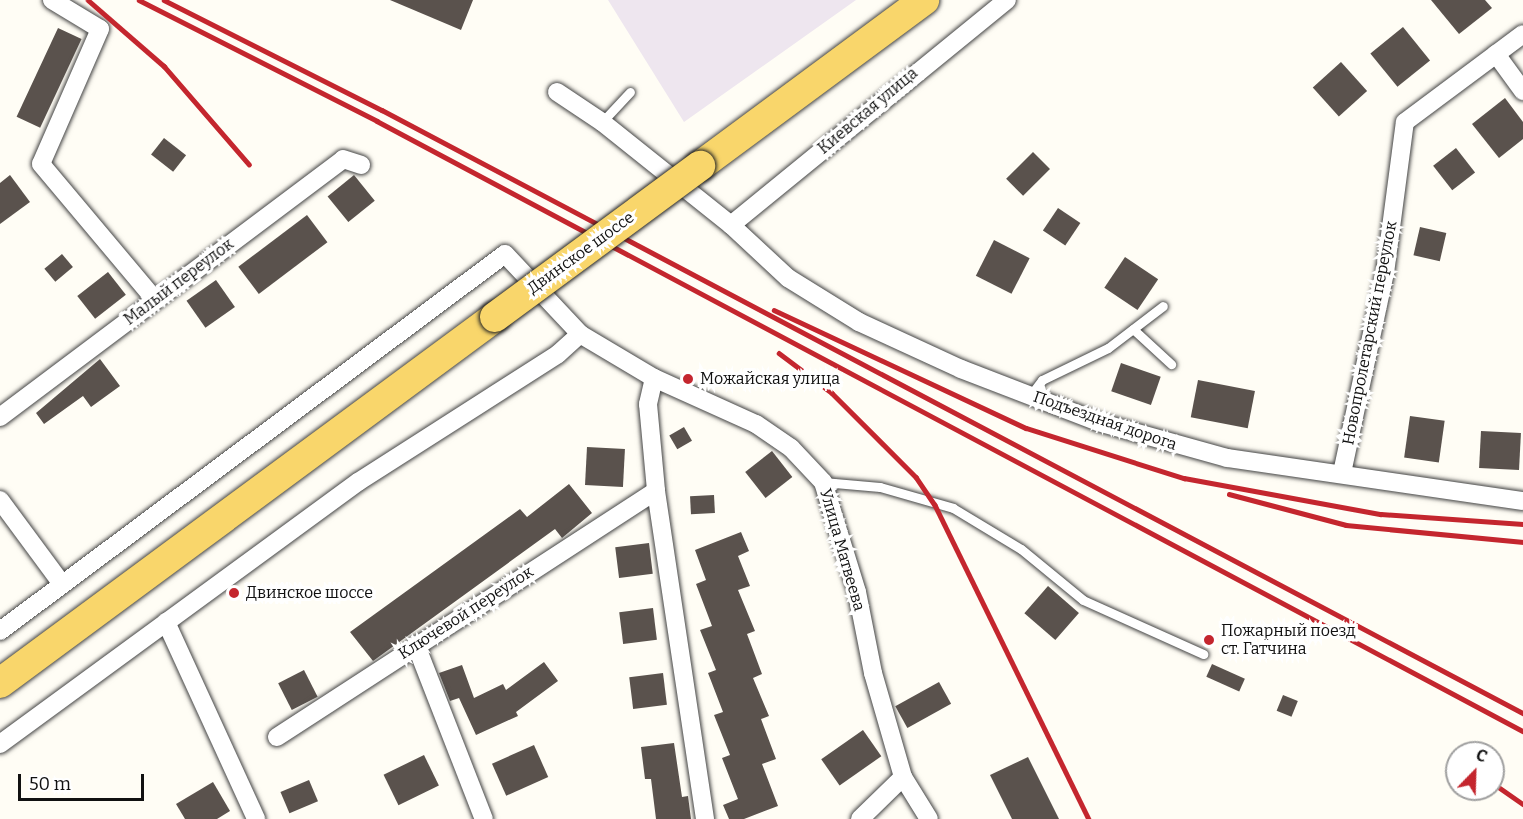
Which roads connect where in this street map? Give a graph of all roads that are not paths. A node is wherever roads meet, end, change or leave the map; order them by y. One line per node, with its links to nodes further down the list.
1 (52, 0): 12 (street)
2 (924, 0): 30 (main road, Двинское шоссе, bridge)
3 (1007, 0): 11 (street, Киевская улица)
4 (1523, 34): 5 (street)
5 (1496, 54): 6 (street); 20 (street, Новопролетарский переулок)
6 (1523, 91)
7 (557, 92): 9 (street, Подъездная дорога)
8 (630, 92): 9 (lane)
9 (602, 122): 11 (street, Подъездная дорога)
10 (361, 165): 12 (street, Малый переулок)
11 (731, 225): 18 (street, Подъездная дорога)
12 (155, 300): 19 (street, Малый переулок)
13 (1163, 306): 14 (lane)
14 (1132, 329): 16 (lane); 18 (lane)
15 (580, 334): 17 (street, Улица Матвеева); 25 (street); 26 (street)
16 (1171, 364)
17 (654, 378): 21 (street, Улица Матвеева); 22 (street)
18 (1030, 396): 20 (street, Подъездная дорога)
19 (0, 417)
20 (1342, 473): 24 (street, Подъездная дорога)
21 (823, 482): 29 (lane); 33 (street, Улица Матвеева)
22 (656, 491): 28 (street, Ключевой переулок); 36 (street)
23 (0, 500): 25 (street)
24 (1523, 501)
25 (62, 584): 27 (street)
26 (166, 622): 32 (street); 34 (street)
27 (0, 631)
28 (416, 645): 31 (street, Ключевой переулок); 35 (street)
29 (1203, 654)
30 (0, 683)
31 (277, 737)
32 (0, 744)
33 (903, 777): 37 (street); 38 (street, Улица Матвеева)
34 (256, 819)
35 (484, 819)
36 (705, 819)
37 (860, 819)
38 (929, 819)

